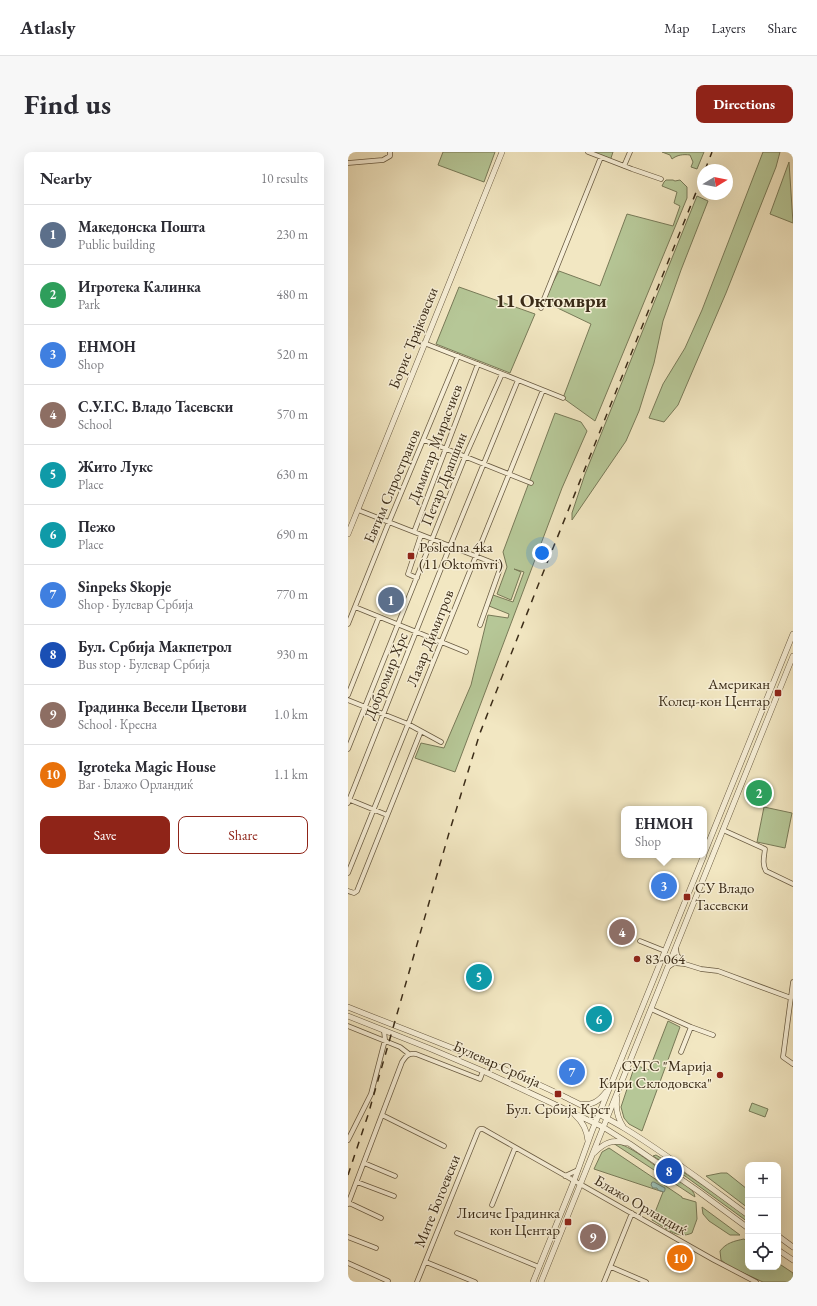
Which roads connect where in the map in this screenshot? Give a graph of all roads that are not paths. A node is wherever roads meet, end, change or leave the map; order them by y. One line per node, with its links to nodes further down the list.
1 (502, 152): 10 (street, Борис Трајковски)
2 (588, 152): 5 (street)
3 (630, 152): 7 (street)
4 (390, 154): 6 (street)
5 (601, 157): 7 (street); 9 (street)
6 (348, 163)
7 (624, 166): 8 (street)
8 (661, 179)
9 (541, 308)
10 (424, 343): 11 (street); 23 (street, Борис Трајковски)
11 (458, 356): 12 (street); 17 (street, Евтим Спространов)
12 (478, 364): 13 (street); 18 (street, Димитар Мирасчиев)
13 (502, 374): 14 (street); 19 (street, Петар Драпшин)
14 (518, 380): 15 (street); 20 (street, Добромир Хрс)
15 (543, 390): 16 (street); 21 (street, Лазар Димитров)
16 (563, 398)
17 (424, 440): 18 (street); 24 (street, Евтим Спространов)
18 (446, 450): 19 (street); 25 (street, Димитар Мирасчиев)
19 (465, 457): 20 (street); 28 (street, Петар Драпшин)
20 (484, 464): 21 (street); 29 (street, Добромир Хрс)
21 (510, 474): 22 (street); 30 (street, Лазар Димитров)
22 (531, 483)
23 (358, 510): 24 (street); 26 (street, Борис Трајковски)
24 (389, 522): 25 (street); 32 (street, Евтим Спространов)
25 (414, 532): 27 (street)
26 (348, 534)
27 (421, 535): 28 (street); 31 (street)
28 (433, 539): 29 (street); 31 (street, Петар Драпшин)
29 (450, 546): 30 (street); 37 (street, Добромир Хрс)
30 (476, 556): 36 (street); 39 (street, Лазар Димитров)
31 (417, 578): 35 (street, Петар Драпшин)
32 (355, 607): 33 (street); 34 (street, Евтим Спространов)
33 (379, 617): 35 (street); 42 (street)
34 (348, 624)
35 (399, 625): 37 (street); 44 (street, Петар Драпшин)
36 (480, 625)
37 (416, 632): 39 (street); 45 (street, Добромир Хрс)
38 (793, 634): 54 (street)
39 (441, 641): 40 (street); 46 (street, Лазар Димитров)
40 (466, 652)
41 (793, 656): 53 (street)
42 (348, 695)
43 (348, 700): 44 (street)
44 (365, 707): 45 (street); 49 (street, Петар Драпшин)
45 (383, 714): 46 (street); 50 (street, Добромир Хрс)
46 (408, 724): 47 (street); 51 (street, Лазар Димитров)
47 (421, 731): 48 (street); 52 (street)
48 (441, 742)
49 (348, 749)
50 (348, 800): 51 (street)
51 (374, 809): 52 (street); 56 (street, Лазар Димитров)
52 (387, 815): 58 (street)
53 (723, 830): 57 (street); 60 (street)
54 (707, 848)
55 (703, 858): 61 (street)
56 (348, 873)
57 (793, 884)
58 (348, 891)
59 (640, 941): 61 (street)
60 (676, 949): 62 (street); 63 (street)
61 (666, 951): 78 (street)
62 (685, 964): 63 (street); 65 (street)
63 (668, 968): 67 (street)
64 (793, 982): 65 (street)
65 (791, 998): 76 (street)
66 (348, 1007): 80 (street, Булевар Србија)
67 (651, 1009): 70 (street); 79 (street)
68 (348, 1016): 71 (street, Булевар Србија)
69 (348, 1026): 73 (street)
70 (691, 1027): 72 (street); 74 (street)
71 (384, 1031): 73 (street); 77 (street, Булевар Србија)
72 (713, 1035)
73 (384, 1040): 75 (street); 89 (street)
74 (681, 1052)
75 (409, 1054): 77 (street); 83 (street)
76 (793, 1064)
77 (483, 1070): 81 (street, Булевар Србија)
78 (611, 1085): 80 (street); 82 (street)
79 (619, 1089): 84 (street); 87 (street)
80 (576, 1103): 82 (street, Булевар Србија)
81 (572, 1111): 85 (street, Булевар Србија); 90 (street)
82 (599, 1114): 84 (street, Булевар Србија); 85 (street)
83 (382, 1115): 92 (street); 95 (street)
84 (606, 1118): 86 (street); 87 (street, Булевар Србија)
85 (595, 1123): 86 (street, Булевар Србија); 90 (street)
86 (603, 1127): 91 (street, Булевар Србија); 94 (street)
87 (624, 1128): 105 (street, Булевар Србија)
88 (480, 1129): 93 (street, Блажо Орландиќ); 116 (street, Мите Богоевски)
89 (348, 1140)
90 (588, 1142): 96 (street)
91 (630, 1144): 94 (street); 108 (street, Булевар Србија)
92 (444, 1146)
93 (515, 1148): 98 (street, Блажо Орландиќ); 104 (street)
94 (592, 1155): 101 (street)
95 (364, 1163): 97 (street); 100 (street)
96 (578, 1170): 98 (street); 99 (street)
97 (395, 1176)
98 (565, 1176): 99 (street, Блажо Орландиќ)
99 (574, 1181): 101 (street, Блажо Орландиќ); 118 (street)
100 (357, 1182): 102 (street); 103 (street)
101 (581, 1184): 106 (street, Блажо Орландиќ); 125 (street)
102 (394, 1196)
103 (348, 1204): 107 (street)
104 (492, 1205)
105 (745, 1213)
106 (632, 1214): 119 (street); 120 (street, Блажо Орландиќ)
107 (381, 1218)
108 (745, 1226)
109 (457, 1233): 118 (street)
110 (348, 1237): 113 (street)
111 (781, 1238): 112 (street)
112 (793, 1247)
113 (376, 1248)
114 (781, 1252): 115 (street)
115 (793, 1260)
116 (426, 1262): 122 (street, Мите Богоевски); 123 (street)
117 (348, 1263): 121 (street)
118 (539, 1267): 124 (street)
119 (611, 1267): 126 (street); 127 (street)
120 (748, 1280): 128 (street, Блажо Орландиќ)
121 (388, 1281)
122 (417, 1282)
123 (475, 1282)
124 (533, 1282)
125 (541, 1282)
126 (604, 1282)
127 (646, 1282)
128 (756, 1282)

